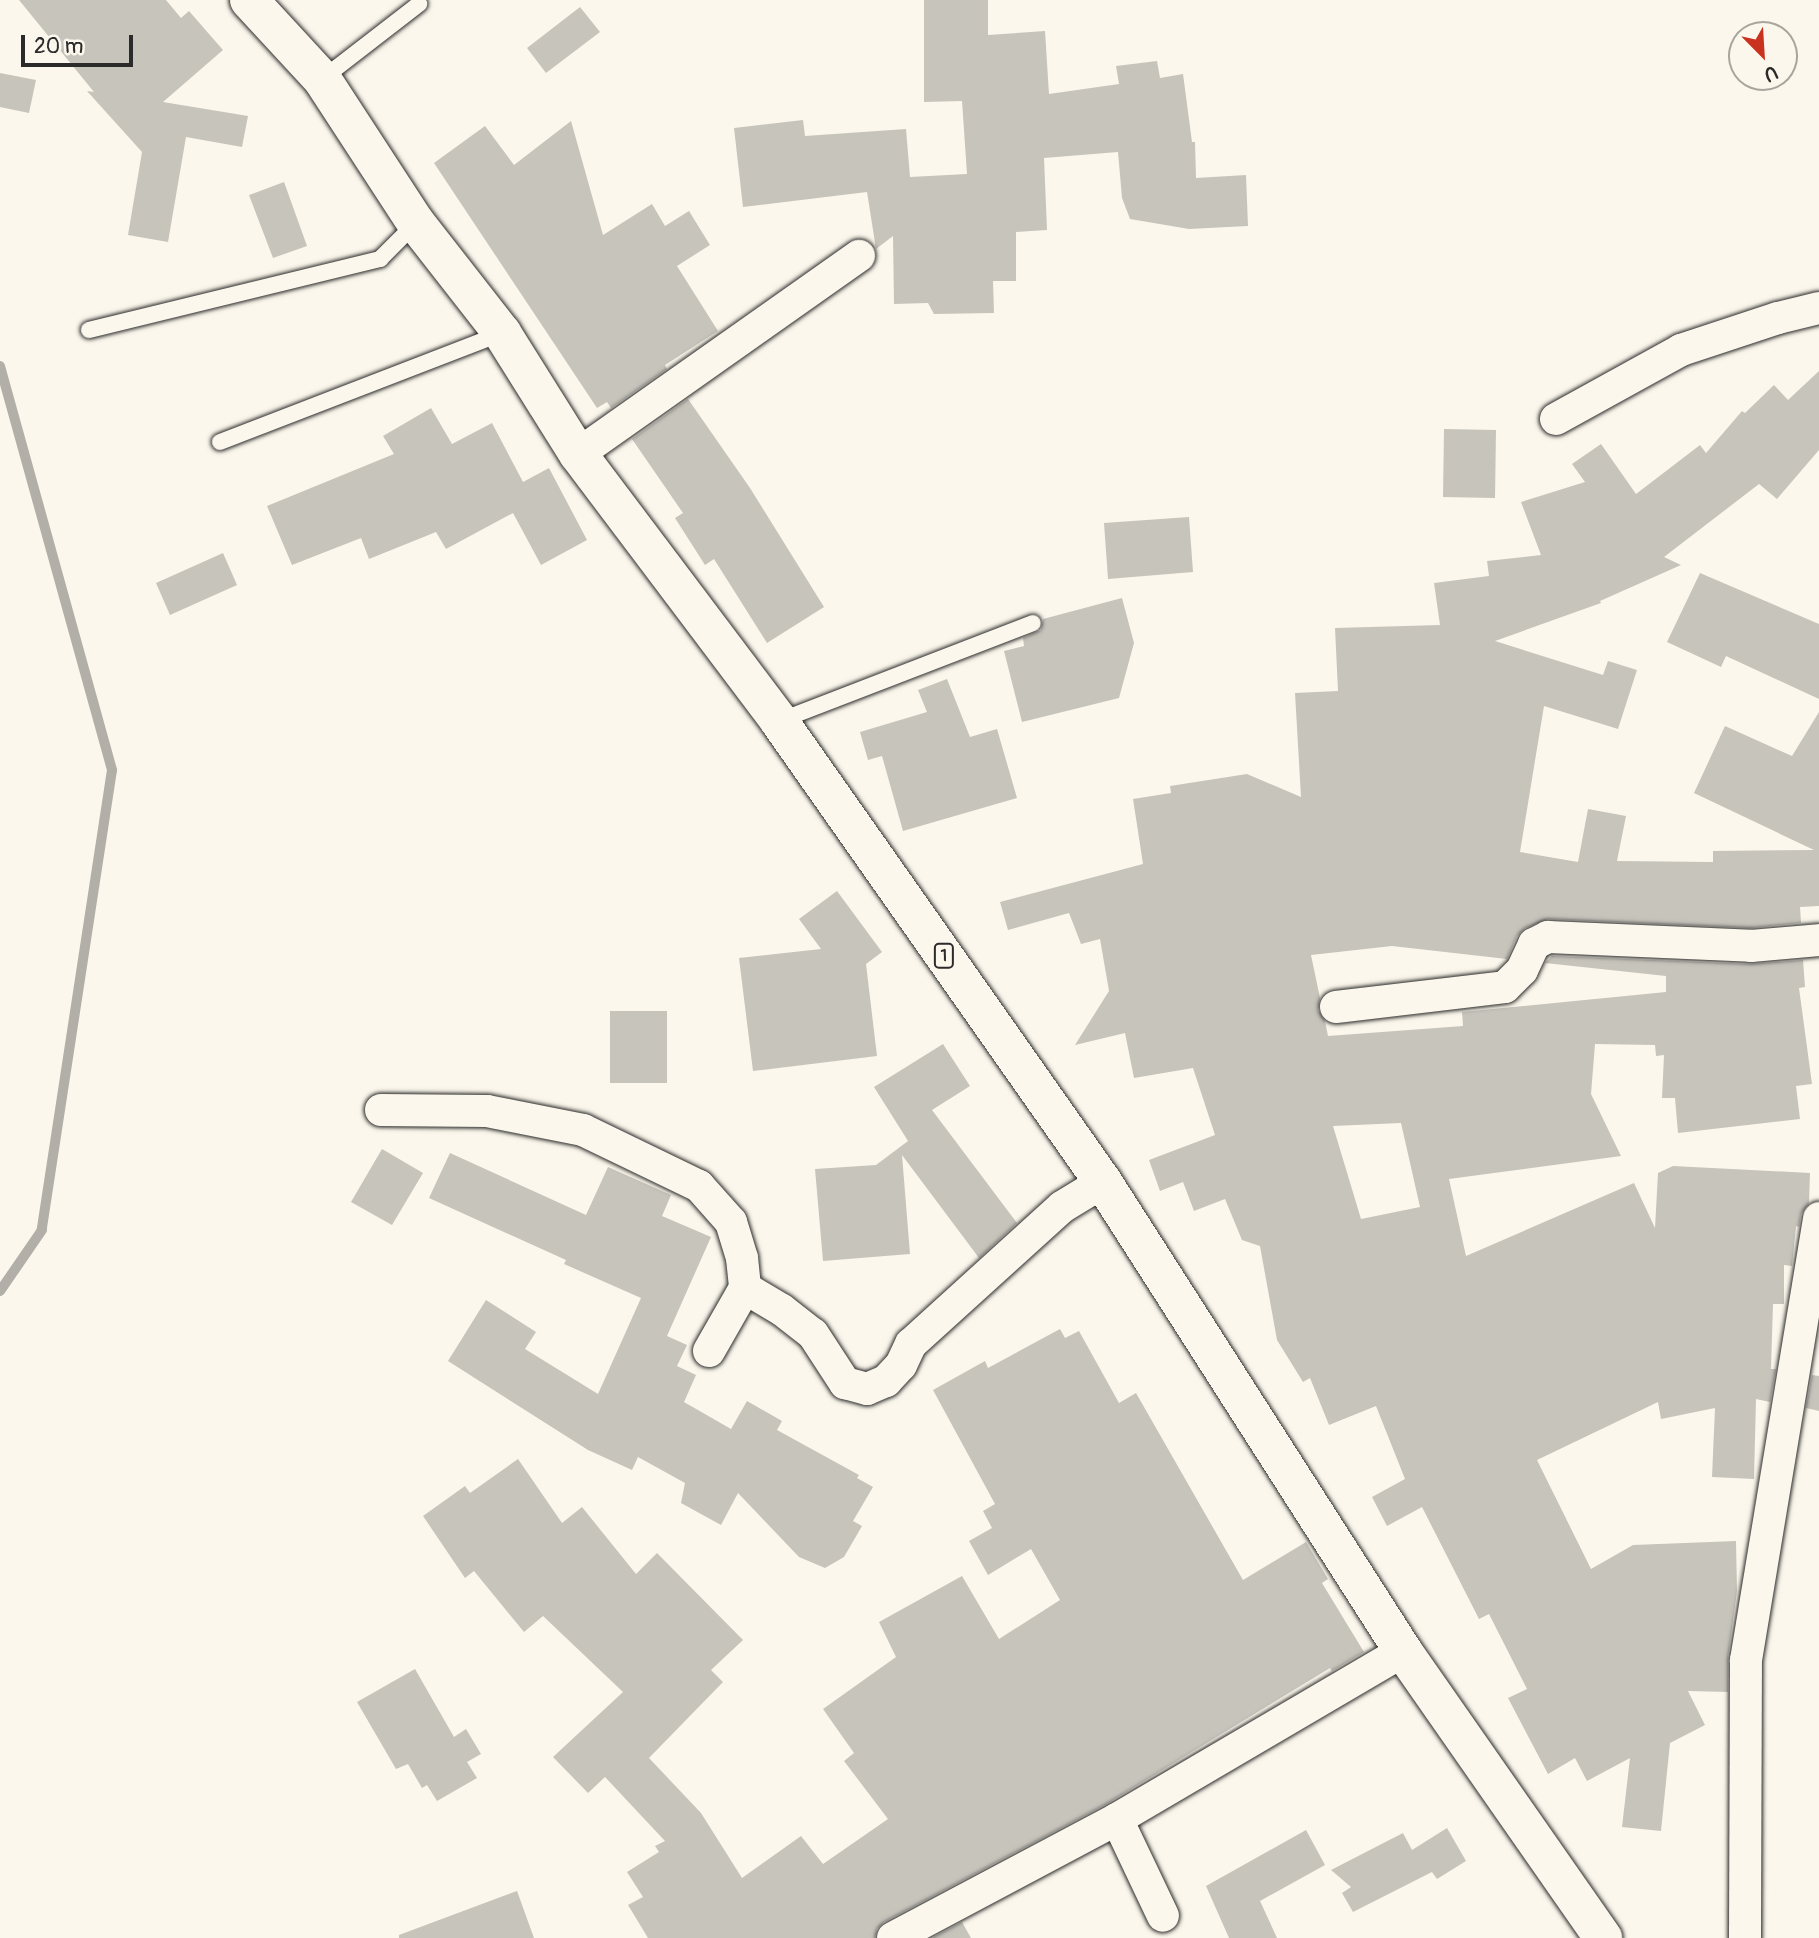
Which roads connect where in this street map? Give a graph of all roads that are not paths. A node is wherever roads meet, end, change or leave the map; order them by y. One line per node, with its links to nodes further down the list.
1 (249, 0): 3 (highway, 1)
2 (419, 4): 3 (lane)
3 (322, 79): 4 (highway, 1)
4 (416, 223): 7 (lane); 8 (highway, 1)
5 (859, 256): 11 (street)
6 (1819, 308): 9 (street)
7 (89, 330)
8 (502, 333): 10 (lane); 11 (highway, 1)
9 (1556, 419)
10 (220, 442)
11 (578, 454): 13 (highway, 1)
12 (1032, 623): 13 (lane)
13 (779, 721): 17 (highway, 1)
14 (1819, 940): 15 (street)
15 (1336, 1007)
16 (381, 1110): 19 (street)
17 (1102, 1182): 19 (street); 21 (highway, 1)
18 (1819, 1218): 26 (street)
19 (745, 1288): 20 (street)
20 (709, 1351)
21 (1403, 1651): 22 (street); 25 (highway, 1)
22 (1117, 1819): 23 (street); 24 (street)
23 (1163, 1916)
24 (893, 1938)
25 (1603, 1938)
26 (1745, 1938)

